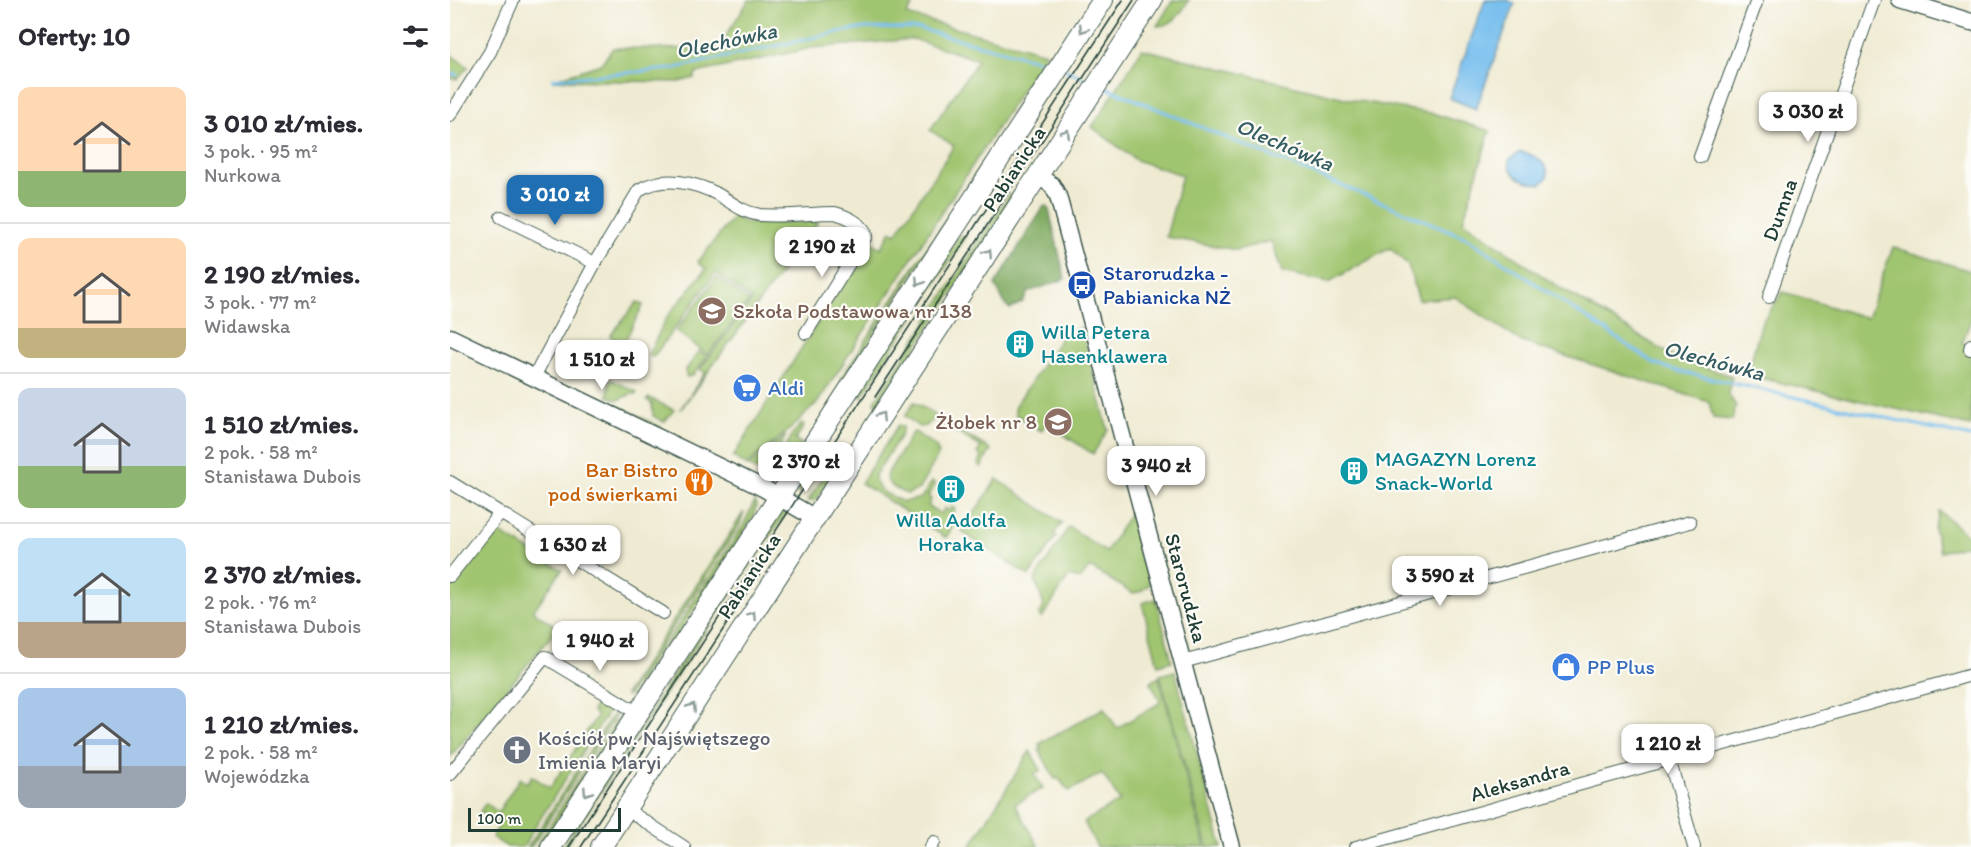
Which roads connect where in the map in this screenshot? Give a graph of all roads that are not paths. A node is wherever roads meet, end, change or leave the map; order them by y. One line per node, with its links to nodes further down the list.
1 (513, 0): 9 (street)
2 (1103, 0): 19 (main road, Pabianicka, one-way to 19)
3 (1152, 0): 11 (main road, Pabianicka, one-way to 3)
4 (1757, 0): 10 (street)
5 (1875, 0): 14 (street, Dumna)
6 (1900, 0): 7 (street)
7 (1922, 3): 8 (street)
8 (1971, 21)
9 (450, 115)
10 (1700, 157)
11 (1038, 176): 21 (main road, Pabianicka, one-way to 11); 25 (street, Starorudzka)
12 (501, 217): 13 (street)
13 (595, 262): 15 (street); 17 (street)
14 (1769, 297)
15 (806, 333)
16 (450, 337): 17 (street)
17 (534, 377): 19 (street)
18 (450, 482): 20 (street)
19 (779, 496): 21 (street); 27 (main road, Pabianicka)
20 (499, 514): 23 (street); 24 (street)
21 (815, 518): 30 (main road, Pabianicka, one-way to 21)
22 (1690, 522): 25 (street)
23 (450, 576)
24 (663, 614)
25 (1183, 662): 34 (street, Starorudzka)
26 (1971, 675): 28 (street, Aleksandra)
27 (638, 713): 29 (street); 31 (main road, Pabianicka, one-way to 31)
28 (1669, 759): 35 (street, Aleksandra); 36 (street)
29 (450, 774)
30 (626, 809): 32 (main road, Pabianicka); 33 (street)
31 (551, 847)
32 (601, 847)
33 (684, 847)
34 (1232, 847)
35 (1356, 847)
36 (1694, 847)

